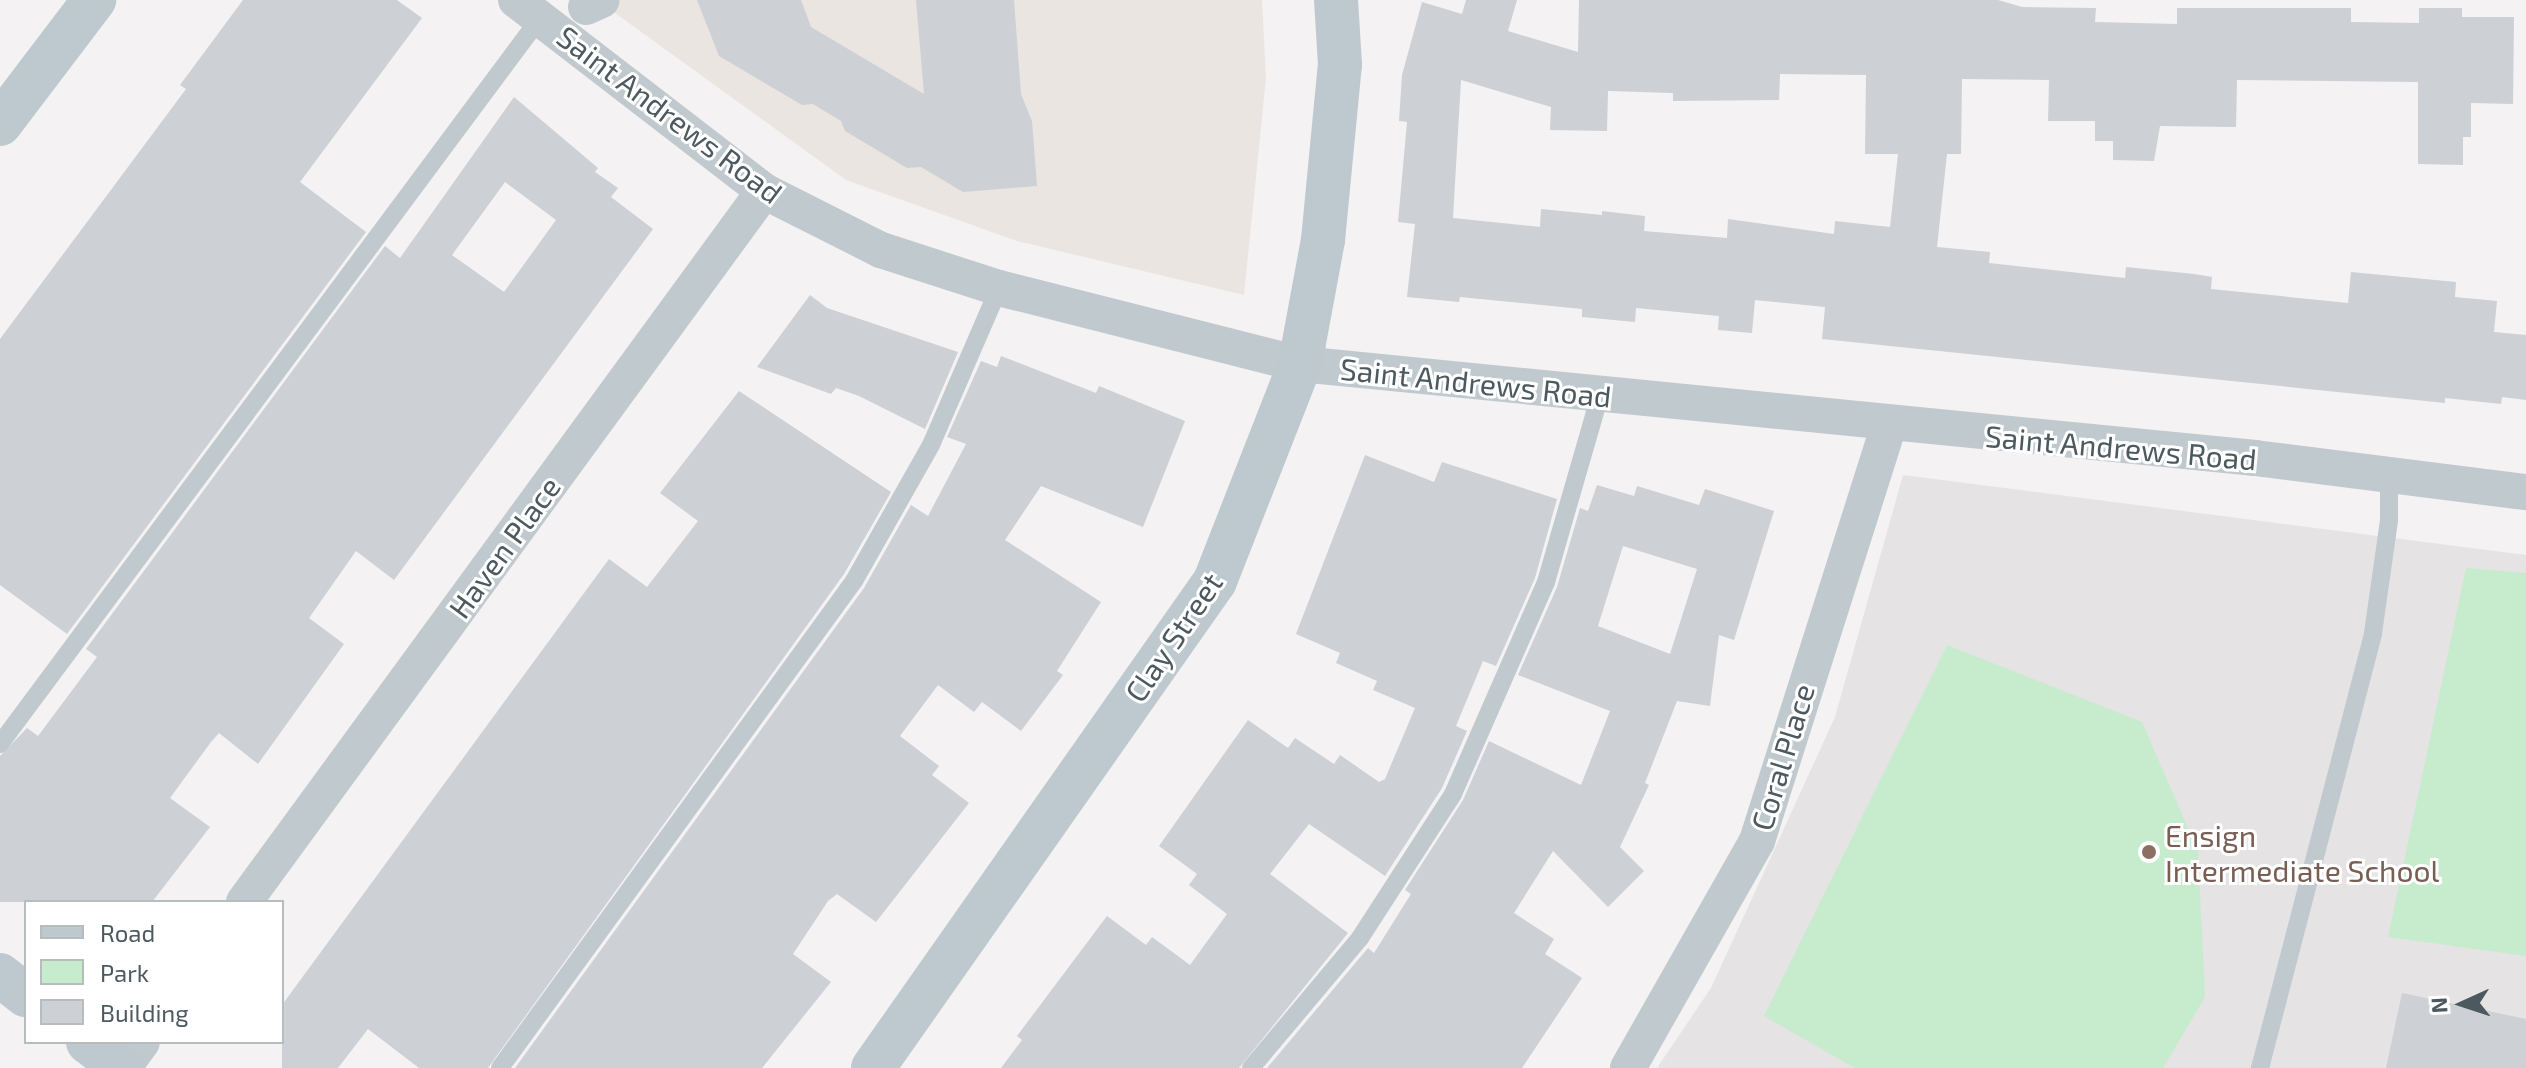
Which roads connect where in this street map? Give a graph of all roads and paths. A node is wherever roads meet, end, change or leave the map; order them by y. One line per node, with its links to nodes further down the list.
1 (94, 0): 4 (street)
2 (1336, 0): 7 (street, Clay Street)
3 (528, 9): 5 (street, Saint Andrews Road); 12 (lane)
4 (0, 124)
5 (764, 191): 6 (street, Saint Andrews Road); 13 (street, Haven Place)
6 (999, 288): 7 (street, Saint Andrews Road); 19 (lane)
7 (1300, 364): 8 (street, Saint Andrews Road); 20 (street, Clay Street)
8 (1600, 395): 9 (street, Saint Andrews Road); 21 (lane)
9 (1889, 426): 10 (street, Saint Andrews Road); 22 (street, Coral Place)
10 (2389, 475): 11 (street, Saint Andrews Road); 23 (lane)
11 (2526, 492)
12 (0, 744)
13 (245, 900)
14 (0, 975): 15 (street)
15 (24, 993)
16 (91, 1044): 18 (street)
17 (141, 1044): 18 (street)
18 (123, 1068)
19 (500, 1068)
20 (873, 1068)
21 (1251, 1068)
22 (1628, 1068)
23 (2260, 1068)

